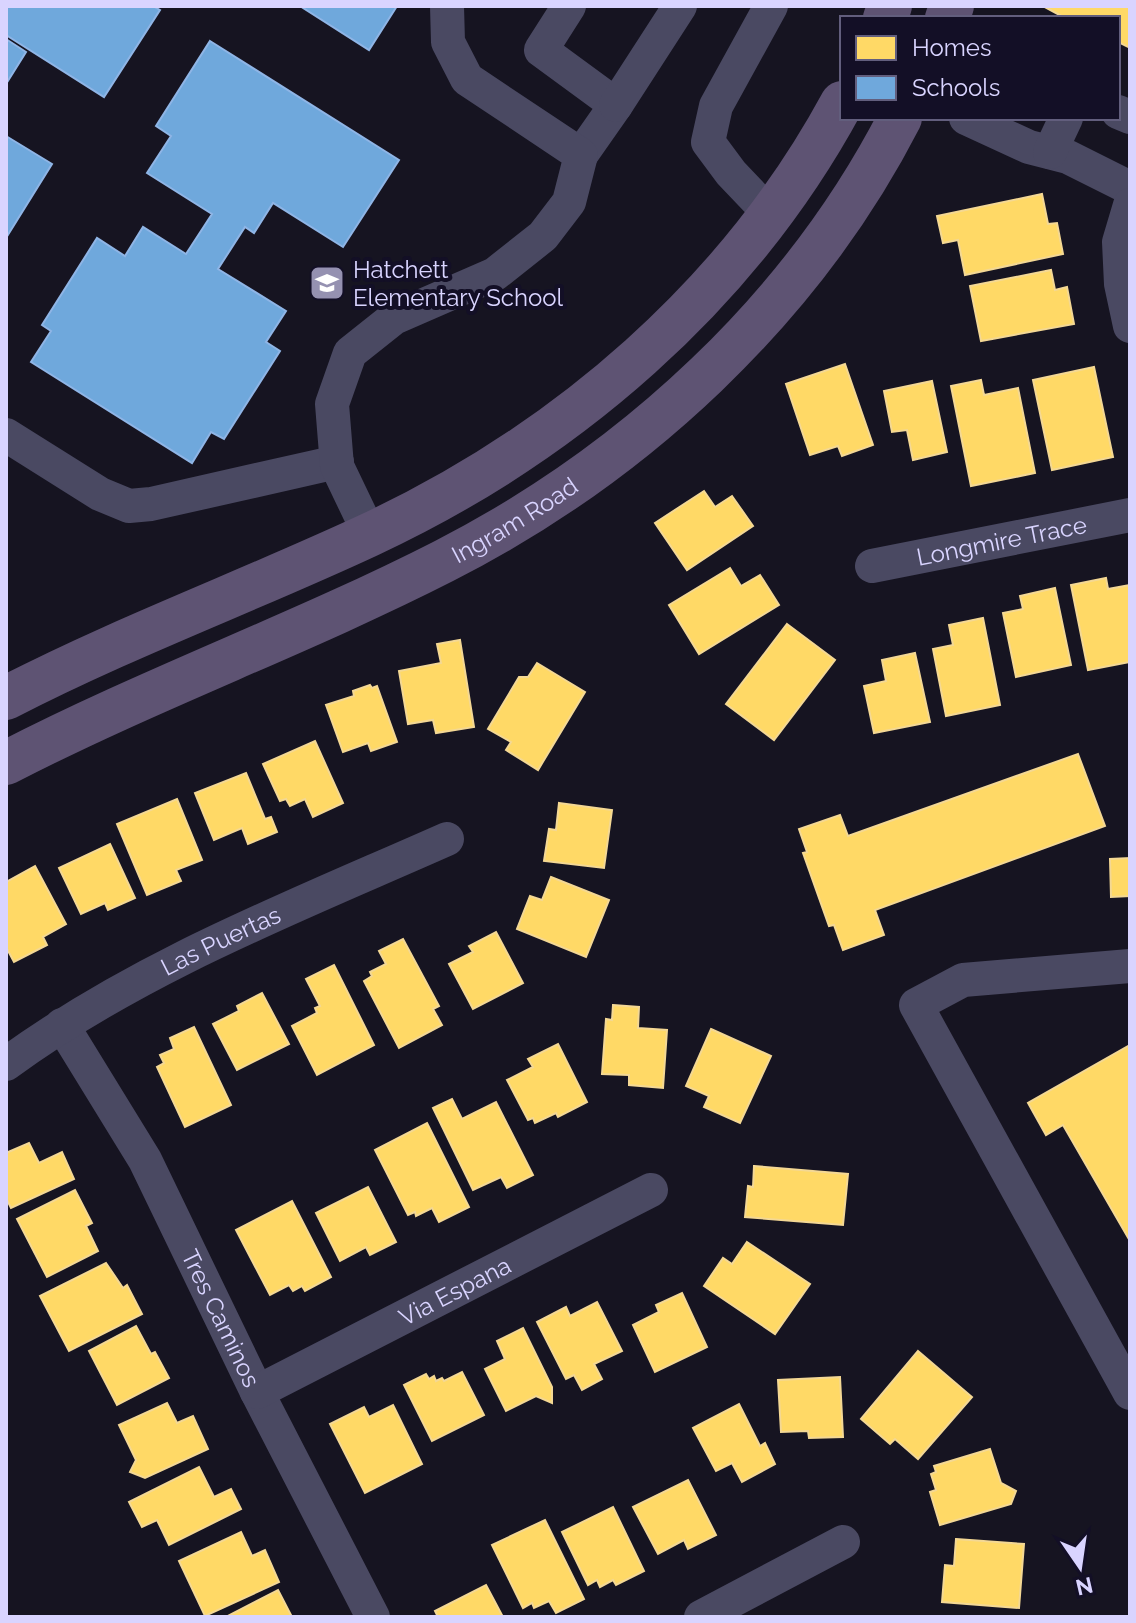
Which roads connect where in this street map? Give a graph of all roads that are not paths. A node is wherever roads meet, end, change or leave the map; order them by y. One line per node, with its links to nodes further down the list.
1 (447, 6): 11 (street)
2 (569, 6): 5 (street)
3 (680, 6): 5 (street)
4 (771, 6): 14 (street)
5 (616, 105): 11 (street)
6 (840, 106): 14 (main road)
7 (899, 120): 18 (main road, Ingram Road)
8 (970, 120): 10 (street)
9 (1065, 120): 10 (street)
10 (1050, 152): 12 (street)
11 (581, 155): 17 (street)
12 (1130, 188)
13 (1130, 205): 15 (street)
14 (771, 215): 18 (main road); 20 (main road)
15 (1130, 326)
16 (6, 435): 17 (street)
17 (337, 462): 20 (street)
18 (559, 494): 22 (main road, Ingram Road)
19 (1130, 515): 21 (street, Longmire Trace)
20 (370, 535): 22 (main road); 23 (main road)
21 (872, 566)
22 (396, 585): 24 (main road, Ingram Road)
23 (6, 698)
24 (6, 763)
25 (447, 839): 27 (street, Las Puertas)
26 (1130, 966): 31 (street)
27 (62, 1025): 28 (street, Las Puertas); 30 (street, Tres Caminos)
28 (6, 1064)
29 (651, 1190): 30 (street, Via Espana)
30 (257, 1392): 33 (street, Tres Caminos)
31 (1130, 1393)
32 (843, 1542): 34 (street)
33 (373, 1617)
34 (701, 1617)

